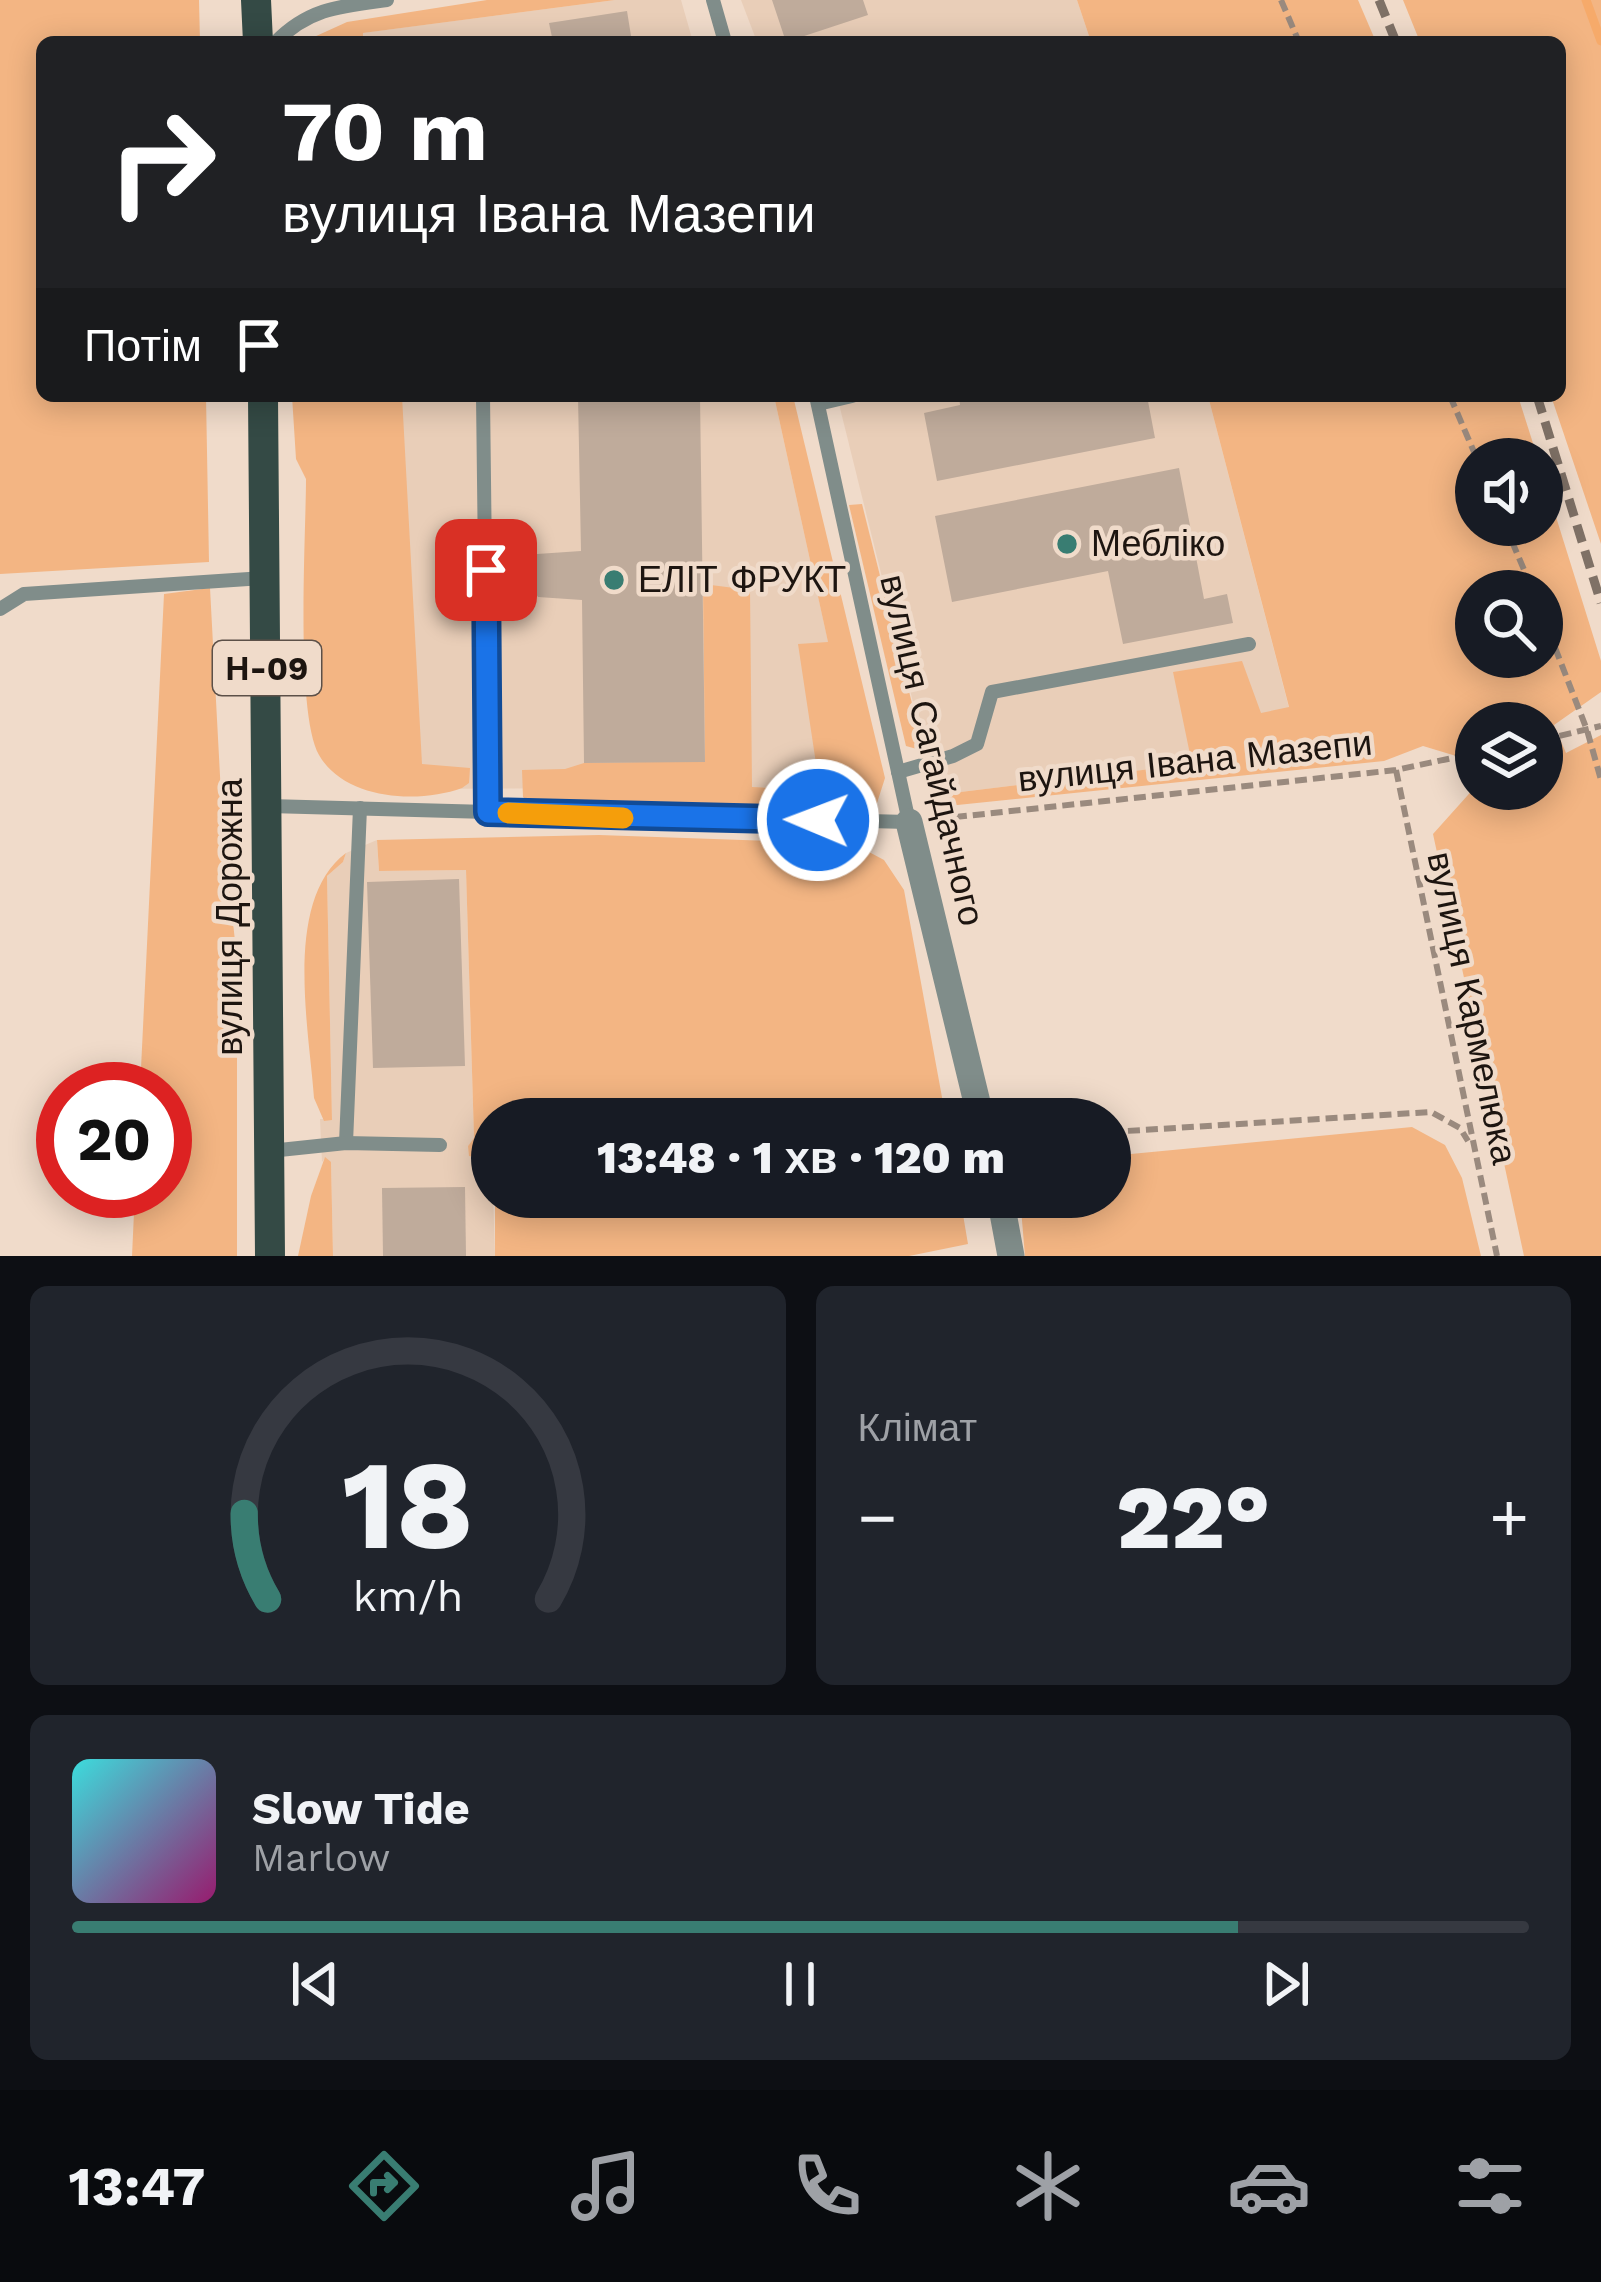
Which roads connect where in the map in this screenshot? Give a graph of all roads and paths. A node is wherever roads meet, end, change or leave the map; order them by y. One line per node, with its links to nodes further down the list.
1 (256, 0): 6 (main road)
2 (387, 0): 5 (lane)
3 (712, 0): 8 (lane)
4 (1281, 0): 9 (path)
5 (322, 4): 7 (lane)
6 (258, 36)
7 (282, 36)
8 (723, 36)
9 (1296, 36)
10 (263, 402): 15 (main road, вулиця Дорожна / Н-09)
11 (483, 402): 30 (lane)
12 (817, 402): 26 (lane, вулиця Сагайдачного)
13 (1453, 402): 14 (path)
14 (1468, 438)
15 (265, 578): 17 (lane); 28 (main road, вулиця Дорожна / Н-09)
16 (0, 594): 17 (lane)
17 (24, 594): 18 (lane)
18 (0, 609)
19 (1249, 644): 26 (lane)
20 (1563, 668): 22 (path)
21 (1601, 726): 22 (path)
22 (1587, 730): 23 (path); 27 (path)
23 (1563, 735)
24 (1455, 757): 25 (path, вулиця Івана Мазепи)
25 (1396, 770): 31 (path, вулиця Івана Мазепи); 36 (path, вулиця Кармелюка)
26 (898, 772): 31 (lane, вулиця Сагайдачного)
27 (1601, 780)
28 (269, 806): 29 (lane); 37 (main road, вулиця Дорожна / Н-09)
29 (360, 808): 30 (lane); 34 (lane)
30 (488, 812): 31 (lane)
31 (909, 822): 32 (street, вулиця Сагайдачного)
32 (976, 1098)
33 (1131, 1131): 36 (path)
34 (346, 1143): 35 (lane); 37 (lane)
35 (440, 1145)
36 (1473, 1149): 41 (path, вулиця Кармелюка)
37 (270, 1151): 39 (main road, вулиця Дорожна / Н-09)
38 (1004, 1218): 40 (street)
39 (270, 1256)
40 (1011, 1256)
41 (1497, 1256)

